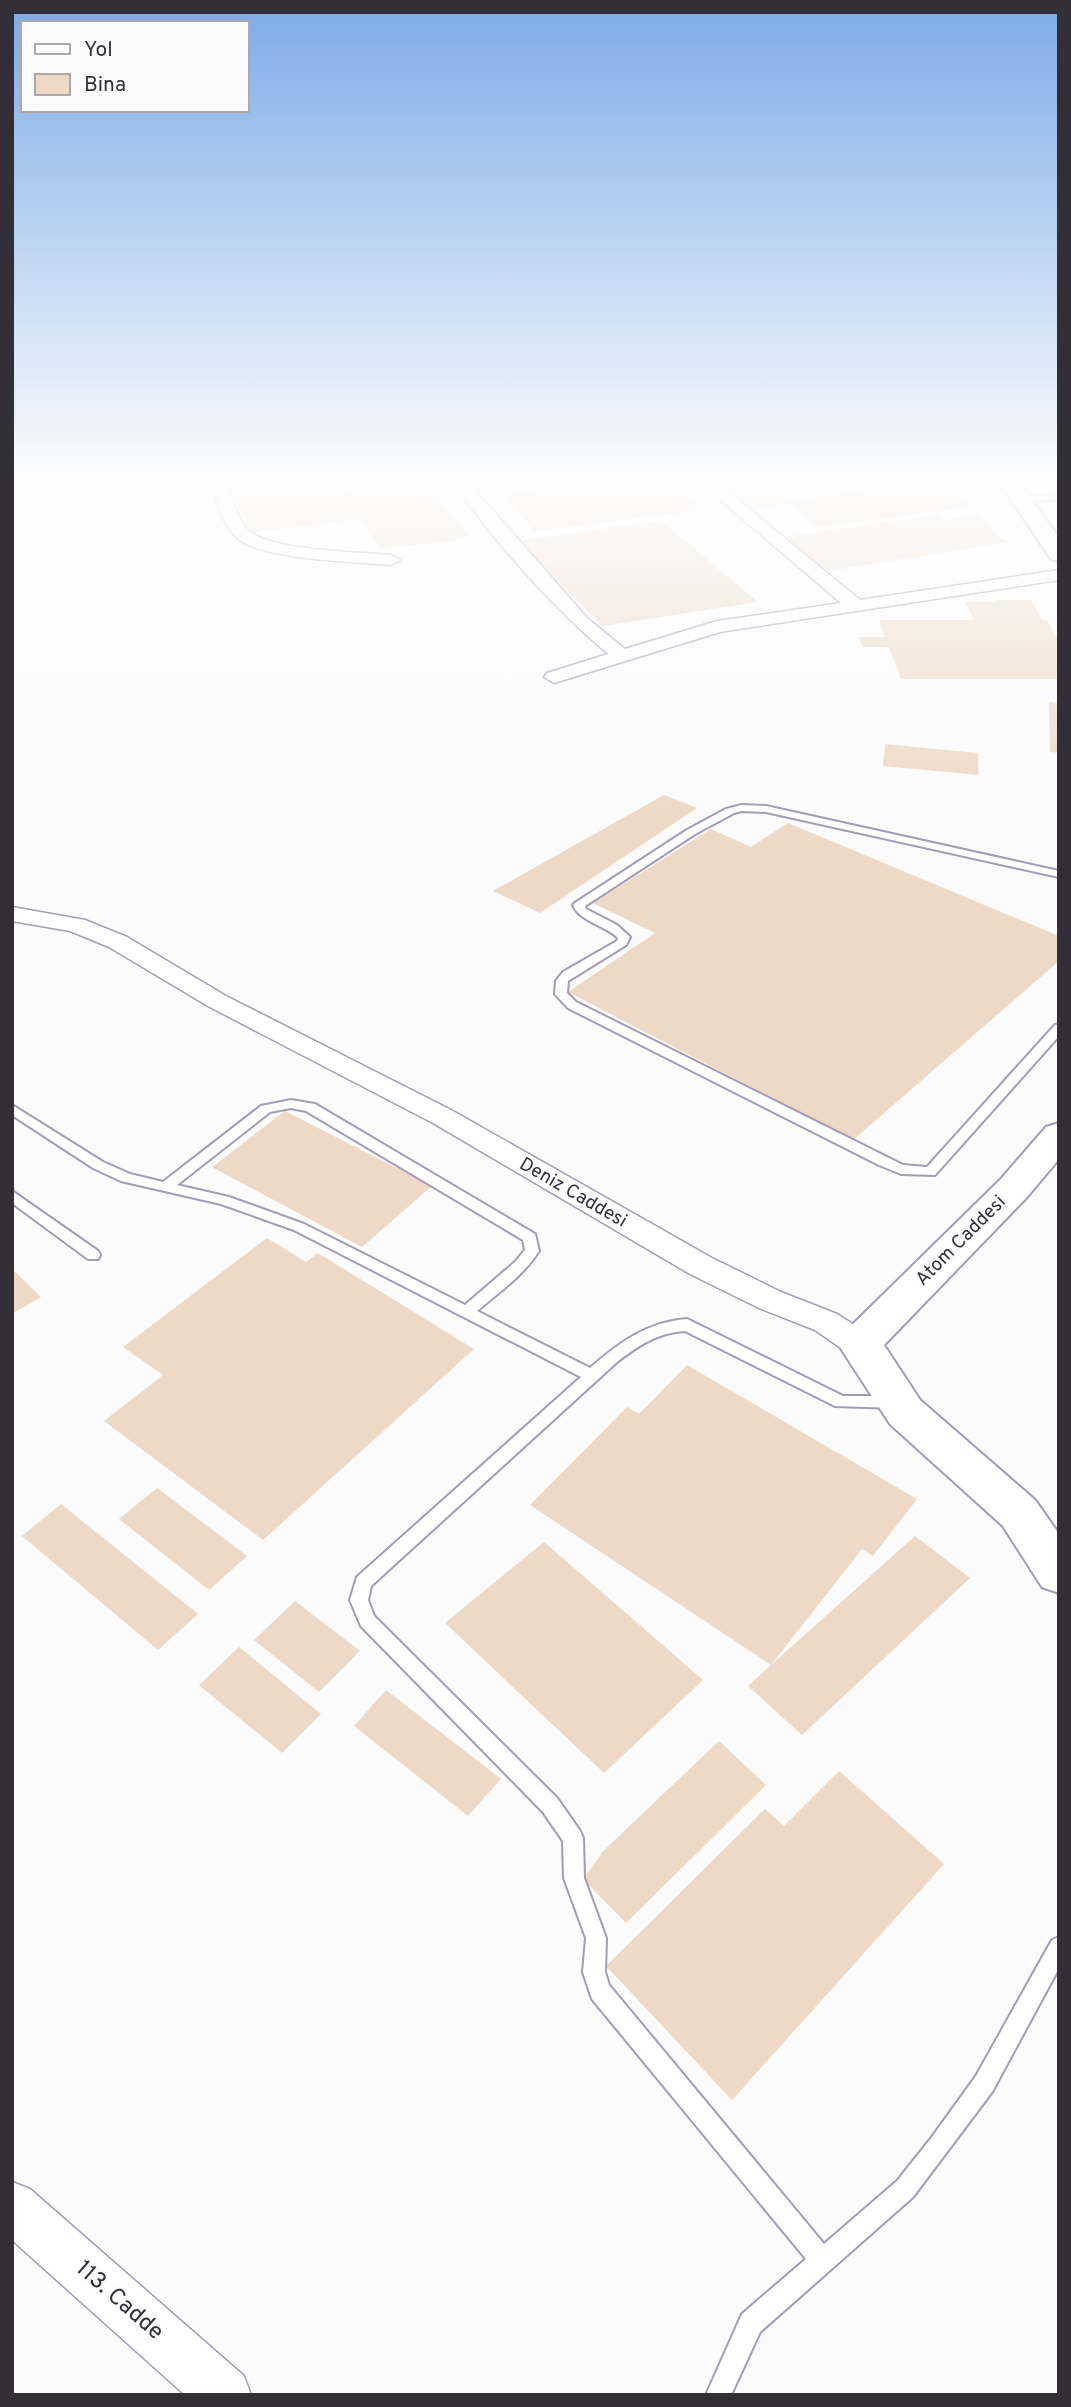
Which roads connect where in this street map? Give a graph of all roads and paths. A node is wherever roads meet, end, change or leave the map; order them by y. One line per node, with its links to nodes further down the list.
1 (553, 591): 5 (street)
2 (838, 591): 4 (street)
3 (952, 591): 4 (street)
4 (855, 606): 5 (street)
5 (620, 655): 6 (street)
6 (554, 677)
7 (1056, 874): 8 (lane); 10 (lane)
8 (1059, 890)
9 (12, 914): 17 (street, Deniz Caddesi)
10 (1059, 1028)
11 (12, 1109): 13 (lane)
12 (1059, 1135): 17 (street, Atom Caddesi)
13 (165, 1187): 16 (lane); 16 (lane)
14 (12, 1196): 15 (lane)
15 (93, 1255)
16 (466, 1312): 18 (lane)
17 (859, 1344): 19 (street, Deniz Caddesi)
18 (592, 1376): 19 (lane); 23 (lane)
19 (897, 1402): 20 (street, Deniz Caddesi)
20 (1059, 1573)
21 (1059, 1947): 23 (lane)
22 (12, 2207): 24 (street, 113. Cadde)
23 (822, 2260): 25 (lane)
24 (216, 2392)
25 (718, 2395)

